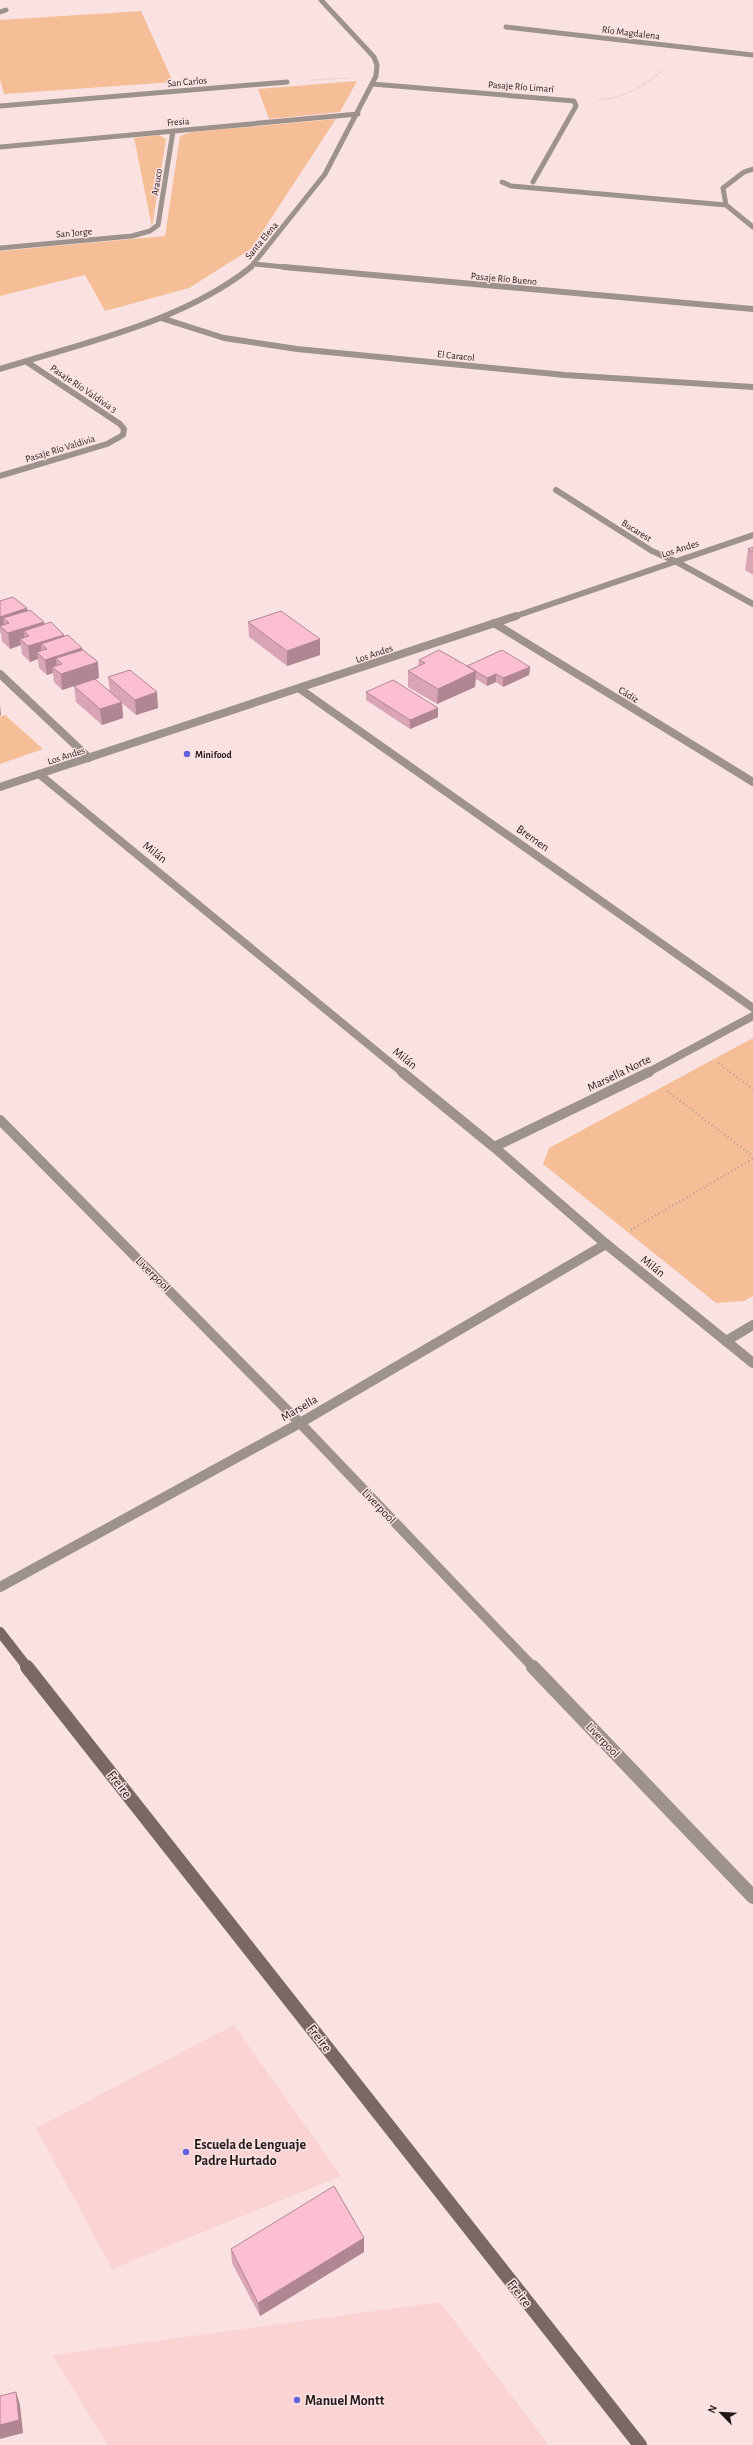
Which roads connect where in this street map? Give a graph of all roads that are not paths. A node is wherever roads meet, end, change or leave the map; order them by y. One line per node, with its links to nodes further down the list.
1 (321, 0): 7 (street, Santa Elena)
2 (6, 10): 3 (street)
3 (0, 12)
4 (506, 27): 5 (street, Río Magdalena)
5 (753, 55)
6 (286, 82): 8 (street, San Carlos)
7 (372, 84): 9 (street, Santa Elena); 14 (street, Pasaje Río Limarí)
8 (0, 106)
9 (358, 114): 10 (street, Fresia); 19 (street, Santa Elena)
10 (173, 131): 11 (street, Fresia); 17 (street, Arauco)
11 (0, 147)
12 (753, 169): 15 (street)
13 (502, 182): 15 (street)
14 (533, 182)
15 (726, 205): 16 (street)
16 (753, 227)
17 (150, 232): 18 (street, San Jorge)
18 (0, 248)
19 (254, 264): 20 (street, Pasaje Río Bueno); 21 (street, Santa Elena)
20 (753, 309)
21 (161, 318): 22 (street, Santa Elena); 24 (street, El Caracol)
22 (27, 362): 23 (street, Santa Elena); 25 (street, Pasaje Río Valdivia 3)
23 (0, 369)
24 (753, 387)
25 (123, 434): 26 (street, Pasaje Río Valdivia)
26 (0, 476)
27 (556, 490): 29 (street, Bucarest)
28 (753, 535): 29 (street, Los Andes)
29 (675, 560): 30 (street, Bucarest); 31 (street, Los Andes)
30 (753, 604)
31 (494, 623): 33 (street, Los Andes); 36 (street, Cádiz)
32 (0, 674): 34 (street)
33 (300, 689): 34 (street, Los Andes); 38 (street, Bremen)
34 (89, 758): 35 (street, Los Andes)
35 (39, 774): 37 (street, Los Andes); 41 (street, Milán)
36 (753, 782)
37 (0, 787)
38 (753, 1008)
39 (753, 1016): 41 (street, Marsella Norte)
40 (0, 1120): 46 (street, Liverpool)
41 (494, 1147): 42 (street, Milán)
42 (606, 1244): 44 (street, Milán); 46 (street, Marsella)
43 (753, 1325): 44 (street)
44 (726, 1341): 45 (street, Milán)
45 (753, 1363)
46 (300, 1423): 47 (street, Marsella); 49 (street, Liverpool)
47 (0, 1586)
48 (0, 1632): 50 (main road, Freire)
49 (753, 1897)
50 (640, 2445)

